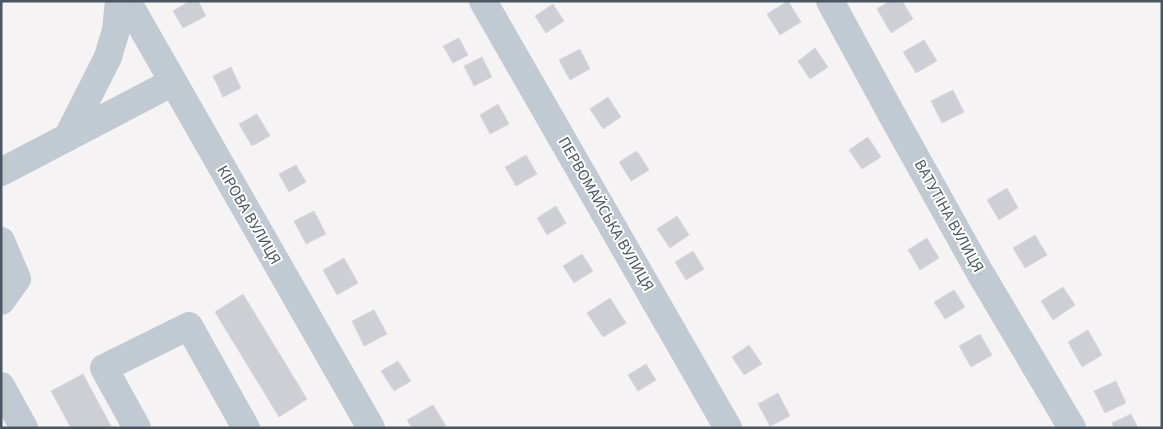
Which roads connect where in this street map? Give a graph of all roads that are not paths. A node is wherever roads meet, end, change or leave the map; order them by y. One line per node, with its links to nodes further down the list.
1 (119, 1): 6 (street)
2 (127, 1): 5 (street, КІРОВА ВУЛИЦЯ)
3 (483, 1): 15 (street, ПЕРВОМАЙСЬКА ВУЛИЦЯ)
4 (830, 1): 16 (street, ВАТУТІНА ВУЛИЦЯ)
5 (173, 82): 6 (street); 14 (street, КІРОВА ВУЛИЦЯ)
6 (67, 138): 7 (street)
7 (1, 172)
8 (1, 242): 9 (street)
9 (1, 301)
10 (1, 386): 11 (street)
11 (24, 428)
12 (137, 428): 13 (street)
13 (246, 428)
14 (371, 428)
15 (728, 428)
16 (1072, 428)

